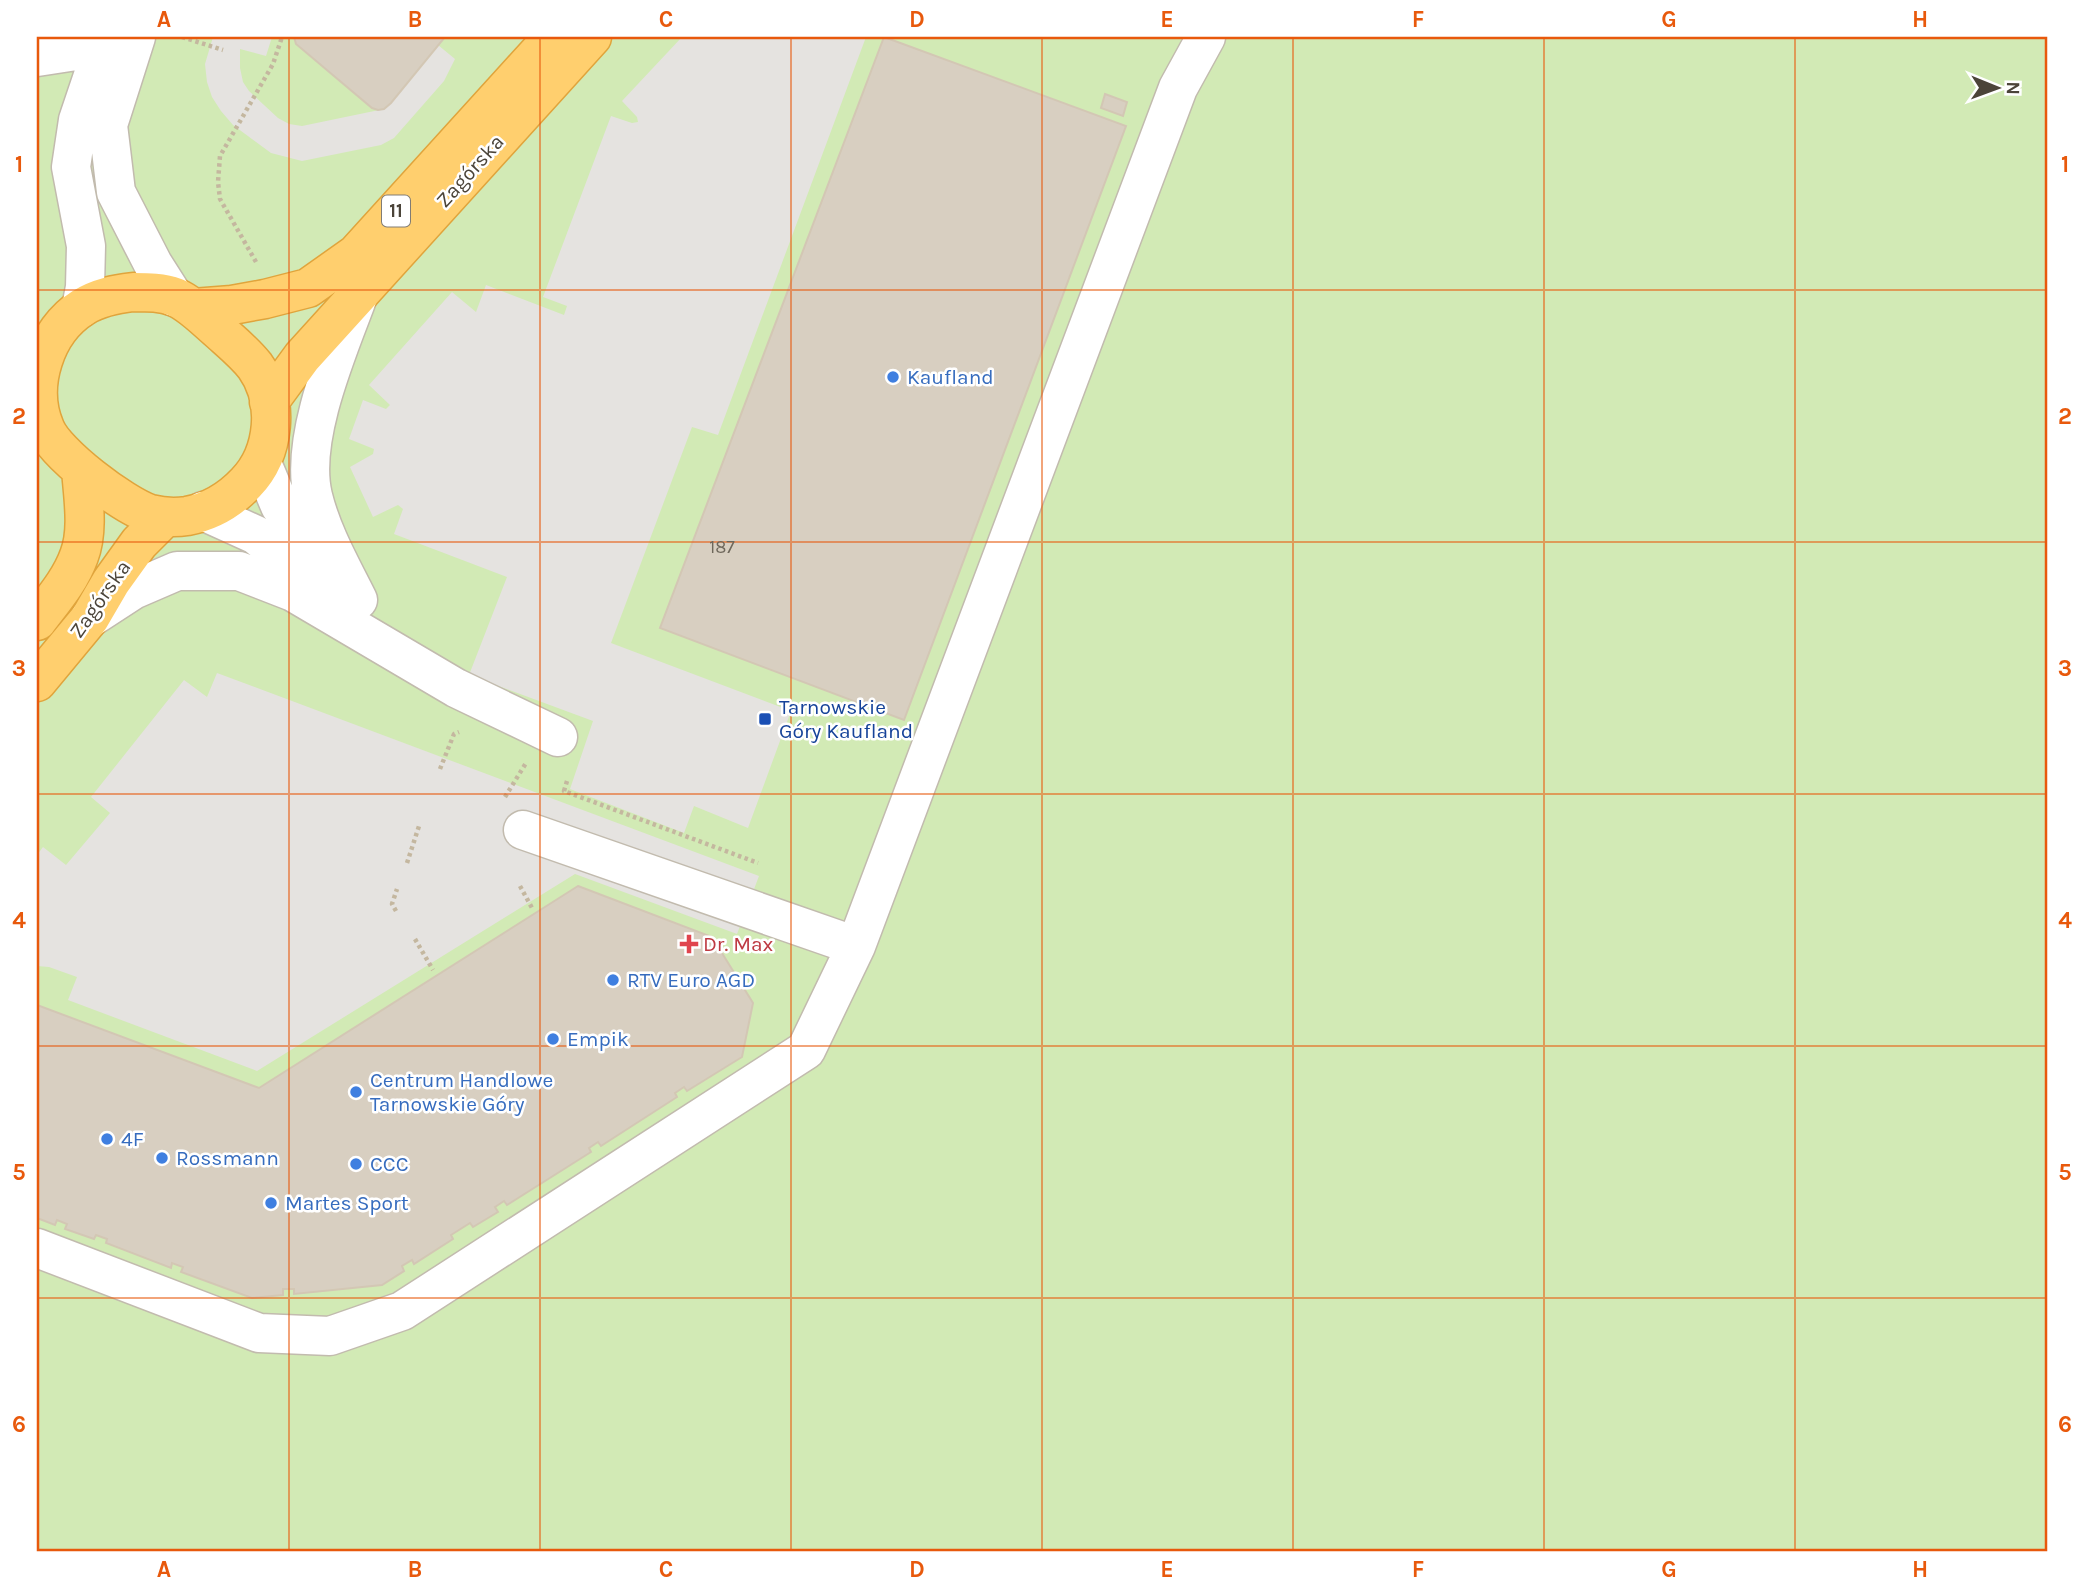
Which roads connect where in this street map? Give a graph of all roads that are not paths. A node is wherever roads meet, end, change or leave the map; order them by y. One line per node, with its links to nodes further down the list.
1 (553, 37): 7 (highway, Zagórska / 11)
2 (592, 37): 6 (highway, Zagórska / 11)
3 (1206, 37): 22 (lane)
4 (119, 44): 5 (lane); 7 (lane); 8 (lane)
5 (37, 57)
6 (359, 294): 10 (highway, Zagórska / 11); 16 (lane)
7 (184, 302): 8 (highway); 10 (highway)
8 (81, 308): 9 (highway)
9 (38, 376): 11 (highway)
10 (269, 402): 12 (highway)
11 (41, 430): 13 (highway)
12 (262, 463): 14 (highway); 16 (lane)
13 (81, 469): 15 (highway); 18 (highway, Zagórska)
14 (203, 511): 15 (highway); 16 (lane)
15 (165, 517): 17 (highway, Zagórska)
16 (351, 610): 17 (lane); 20 (lane)
17 (90, 618): 19 (highway, Zagórska)
18 (37, 621)
19 (37, 682)
20 (558, 737)
21 (512, 817): 22 (lane)
22 (856, 946): 23 (lane)
23 (37, 1248)

